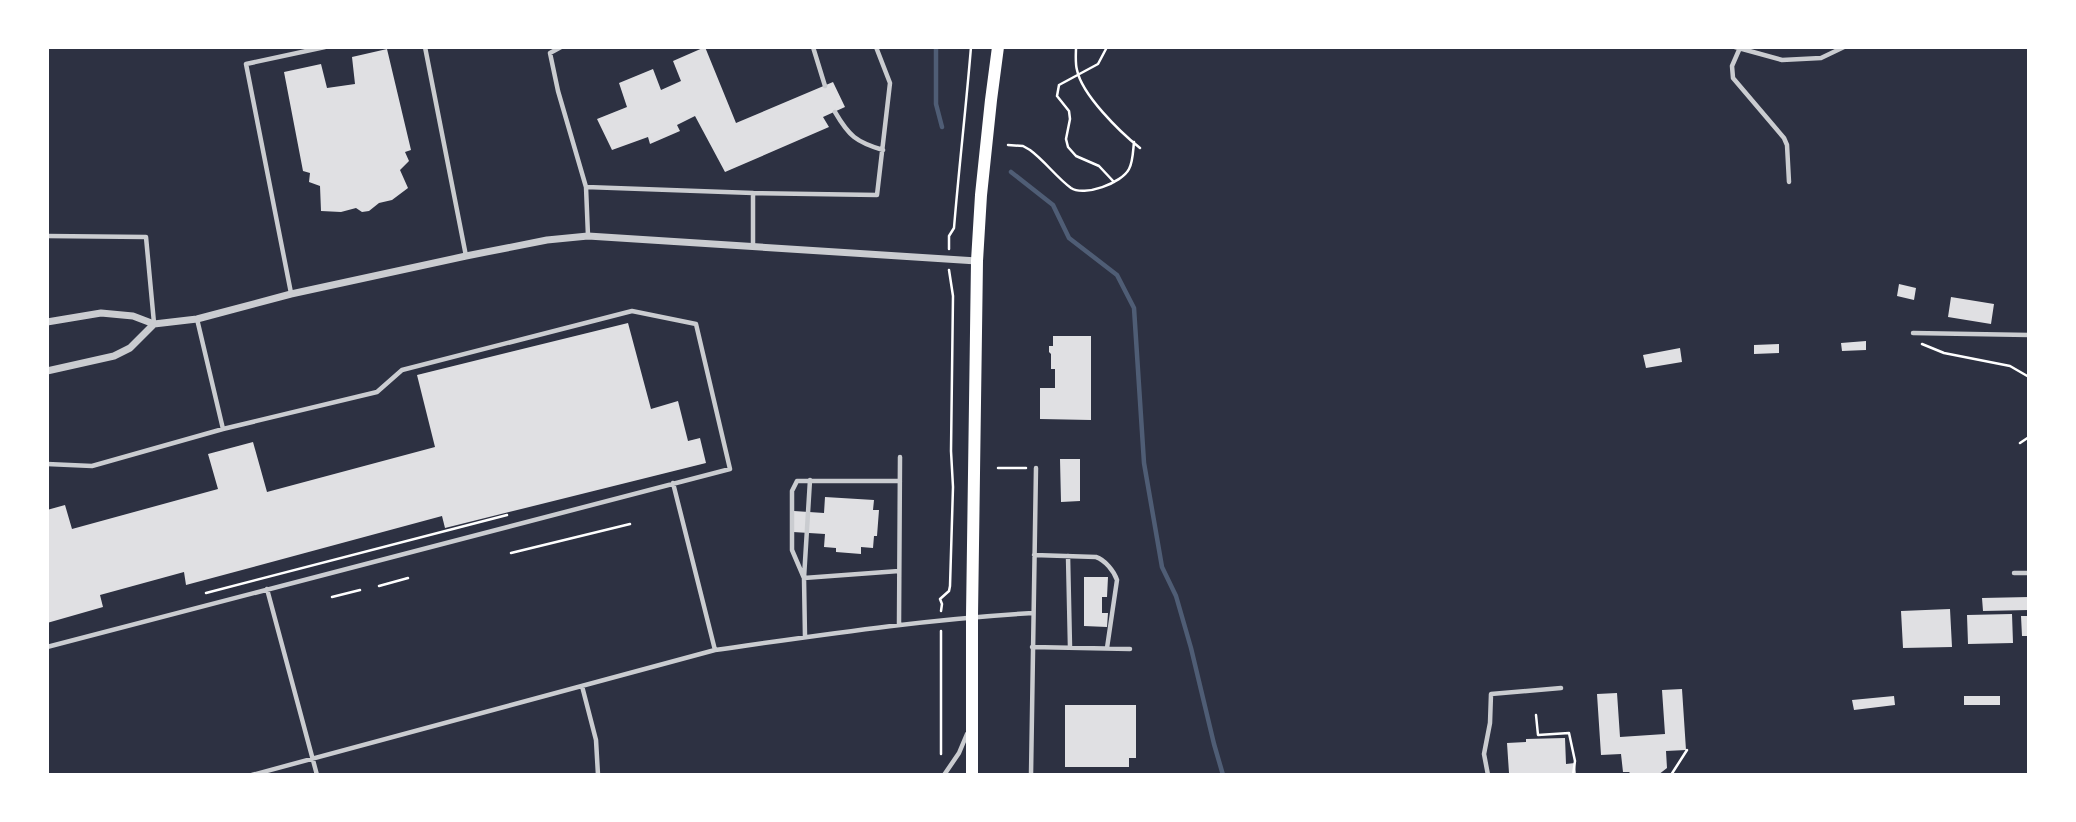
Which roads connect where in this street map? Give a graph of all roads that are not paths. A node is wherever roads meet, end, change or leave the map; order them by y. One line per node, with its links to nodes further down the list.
1 (325, 47): 20 (lane)
2 (425, 47): 18 (lane)
3 (561, 47): 13 (lane)
4 (813, 47): 9 (lane)
5 (876, 47): 11 (lane)
6 (998, 47): 19 (main road)
7 (1844, 47): 8 (lane)
8 (1737, 49): 12 (lane)
9 (825, 86)
10 (835, 112): 11 (lane)
11 (883, 150): 14 (lane)
12 (1788, 182)
13 (586, 187): 14 (lane); 16 (lane)
14 (753, 193): 17 (lane)
15 (47, 236): 23 (lane)
16 (589, 236): 17 (street); 18 (street)
17 (753, 246): 19 (street)
18 (466, 256): 20 (street)
19 (977, 261): 42 (main road)
20 (291, 294): 21 (street)
21 (197, 319): 23 (street); 27 (lane)
22 (47, 322): 23 (street)
23 (154, 324): 26 (street)
24 (1913, 333): 25 (lane)
25 (2029, 335)
26 (47, 371)
27 (223, 429): 29 (lane); 33 (lane)
28 (900, 457): 32 (lane)
29 (47, 464)
30 (1035, 468): 34 (lane)
31 (810, 480): 32 (lane); 39 (lane); 39 (lane)
32 (900, 481): 36 (lane)
33 (673, 484): 40 (lane); 50 (lane)
34 (1034, 555): 35 (lane); 41 (lane)
35 (1068, 556): 46 (lane); 48 (lane)
36 (899, 570): 39 (lane); 43 (lane)
37 (2014, 573): 38 (lane)
38 (2029, 573)
39 (804, 578): 44 (lane)
40 (267, 589): 47 (lane); 54 (lane)
41 (1033, 612): 42 (lane); 45 (lane)
42 (972, 616): 43 (lane); 53 (main road)
43 (899, 625): 44 (lane)
44 (805, 637): 50 (lane)
45 (1032, 647): 46 (lane); 60 (lane)
46 (1070, 647): 48 (lane)
47 (47, 648)
48 (1107, 649): 49 (lane)
49 (1130, 649)
50 (715, 650): 51 (lane)
51 (582, 686): 54 (lane); 57 (lane)
52 (1562, 688): 61 (lane)
53 (972, 720): 58 (lane); 59 (main road)
54 (313, 758): 55 (lane); 56 (lane)
55 (252, 775)
56 (317, 775)
57 (598, 775)
58 (944, 775)
59 (972, 775)
60 (1031, 775)
61 (1488, 775)

